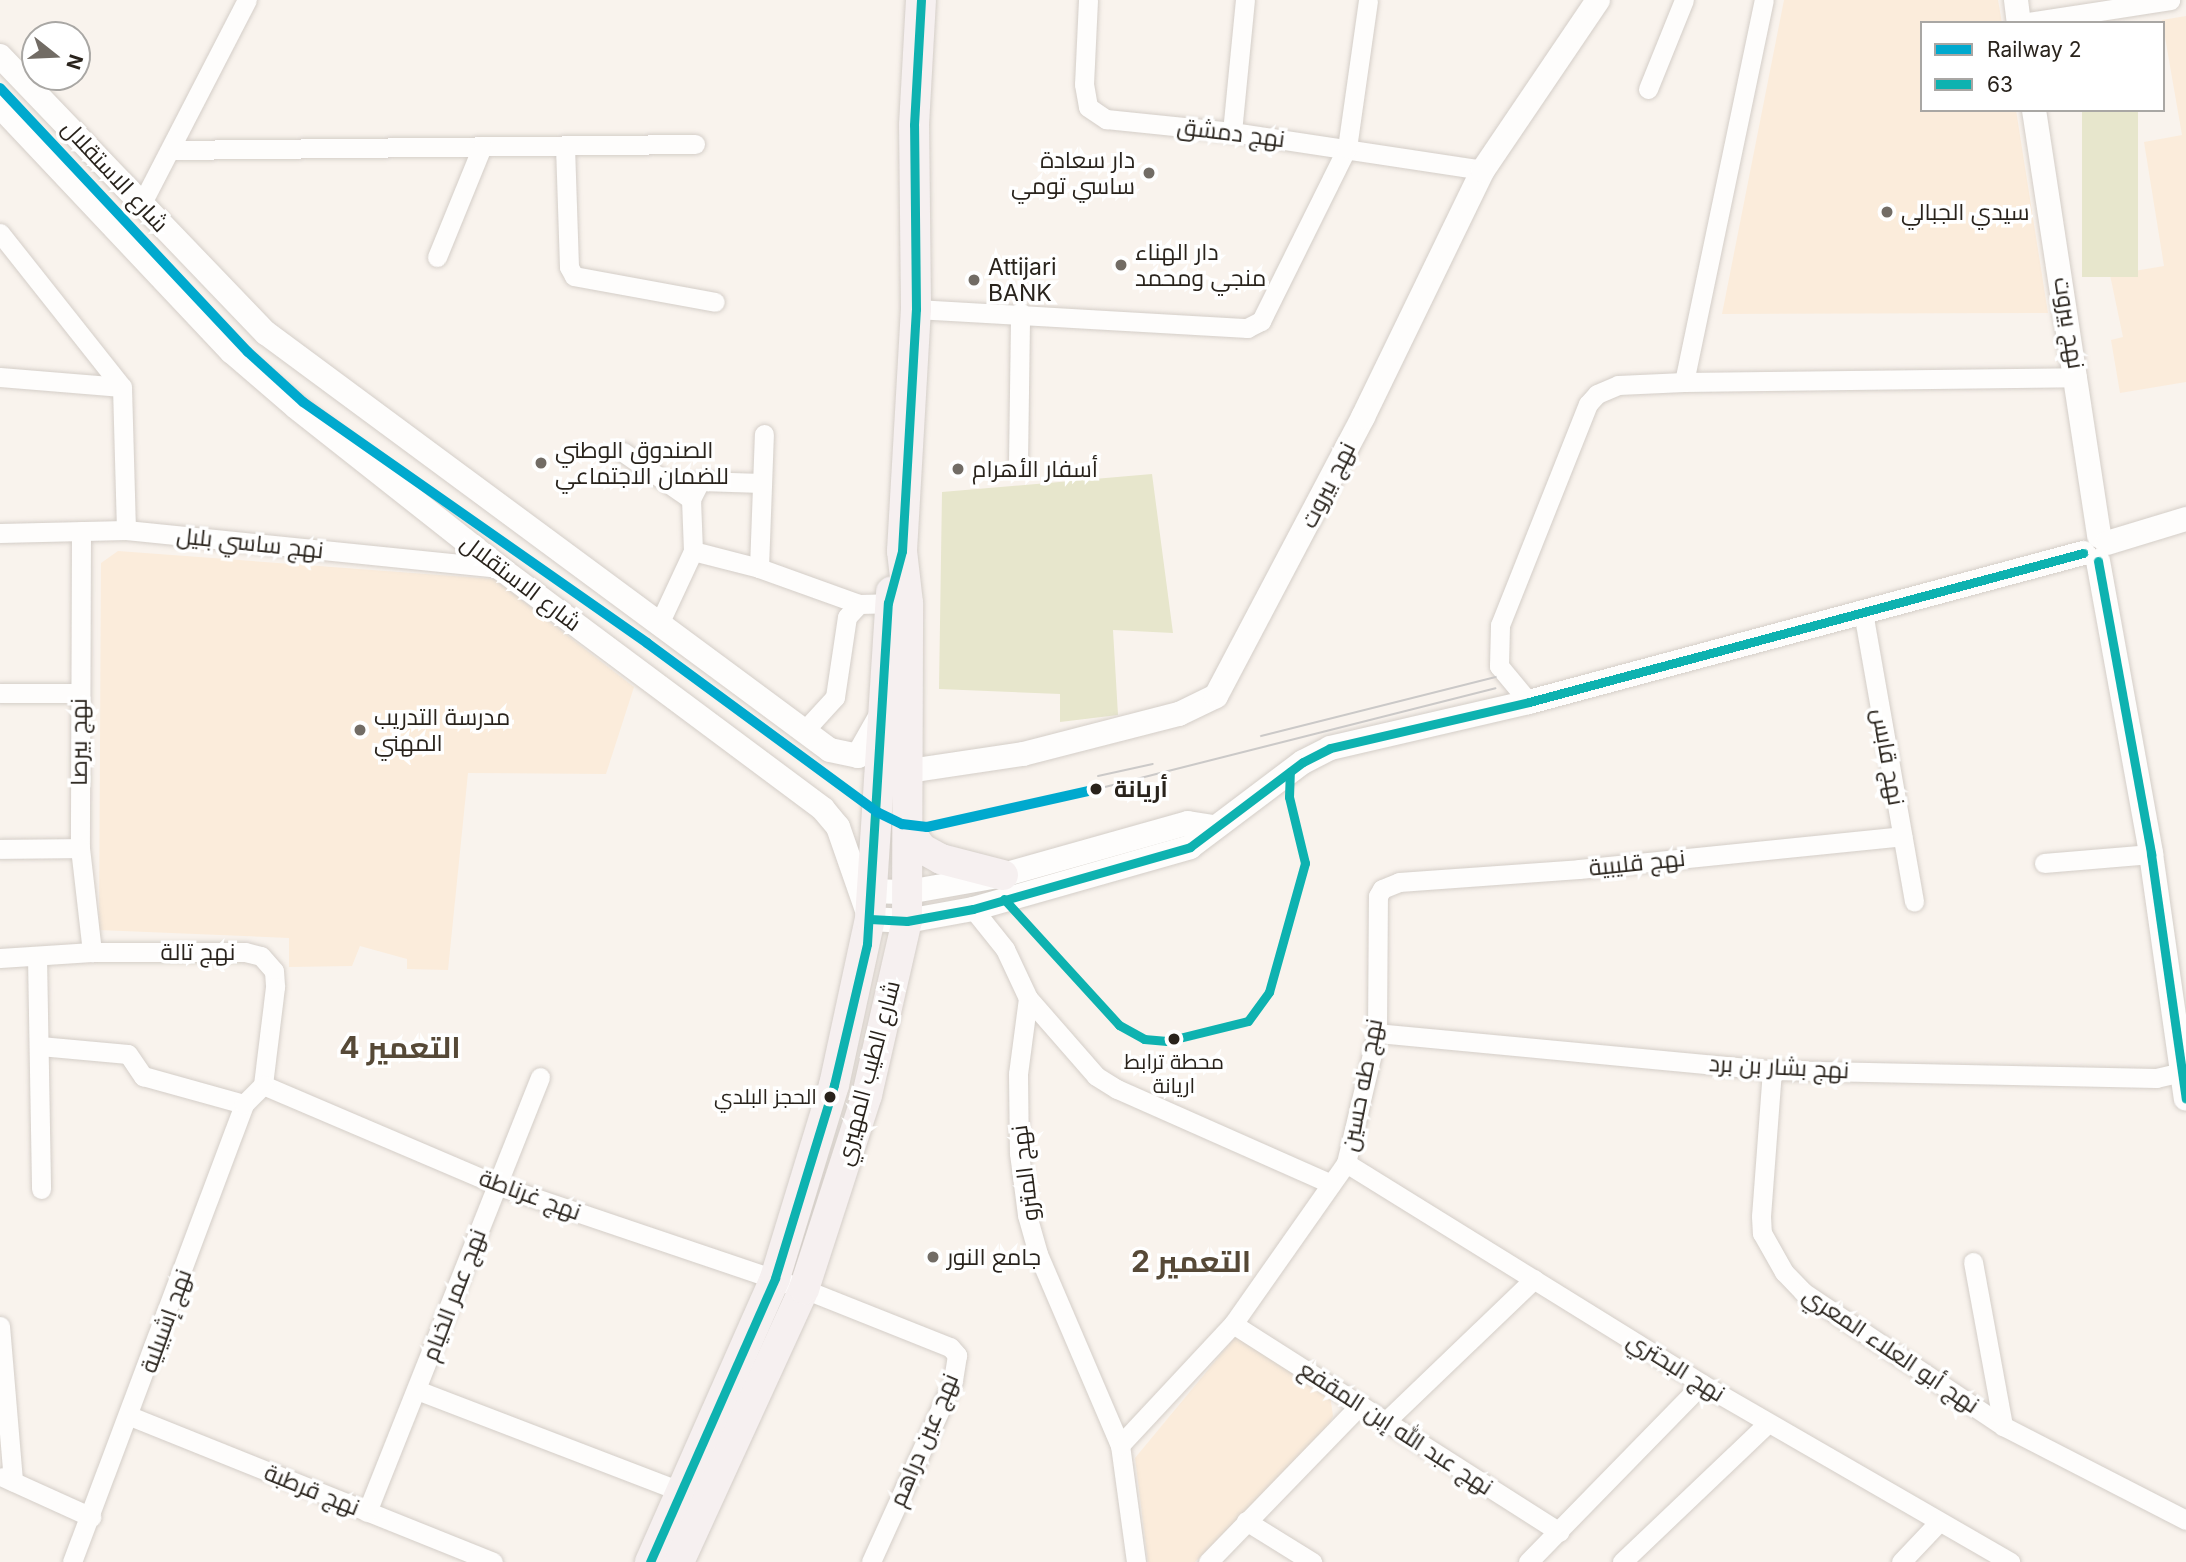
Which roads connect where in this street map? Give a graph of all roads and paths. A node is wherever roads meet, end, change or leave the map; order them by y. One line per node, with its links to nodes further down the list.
1 (247, 0): 22 (street)
2 (921, 0): 28 (main road, شارع الطيب المهيري)
3 (1088, 0): 17 (street, نهج دمشق)
4 (1245, 0): 17 (street)
5 (1368, 0): 21 (street)
6 (1598, 0): 23 (street, نهج بيروت)
7 (1684, 0): 14 (street)
8 (1764, 0): 32 (street)
9 (2016, 0): 11 (street)
10 (2170, 0): 12 (street)
11 (2020, 21)
12 (2033, 21)
13 (0, 56): 24 (street, شارع الاستقلال)
14 (1648, 89)
15 (0, 106): 45 (street, شارع الاستقلال)
16 (2034, 112): 31 (street, نهج بيروت)
17 (1232, 132): 21 (street, نهج دمشق)
18 (695, 144): 19 (street)
19 (565, 146): 20 (street); 27 (street)
20 (482, 147): 22 (street); 26 (street)
21 (1347, 148): 23 (street, نهج دمشق); 29 (street)
22 (171, 150): 24 (street)
23 (1483, 170): 56 (street, نهج بيروت)
24 (141, 205): 50 (street, شارع الاستقلال)
25 (0, 233): 33 (street)
26 (437, 257)
27 (716, 302)
28 (916, 309): 29 (street); 47 (main road, شارع الطيب المهيري)
29 (1020, 312): 36 (street)
30 (0, 377): 33 (street)
31 (2077, 377): 32 (street); 43 (street, نهج بيروت)
32 (1684, 382): 53 (street)
33 (122, 387): 40 (street)
34 (764, 434): 37 (street)
35 (623, 452): 38 (street)
36 (1018, 463)
37 (762, 483): 38 (street); 46 (street)
38 (691, 499): 44 (street)
39 (2186, 519): 43 (street)
40 (126, 530): 41 (street, نهج ساسي بليل); 45 (street, نهج ساسي بليل)
41 (81, 531): 42 (street, نهج ساسي بليل); 52 (street, نهج بيرصا)
42 (0, 533)
43 (2097, 548): 49 (street); 62 (street, نهج بيروت)
44 (693, 551): 46 (street); 50 (street)
45 (500, 568): 67 (street, شارع الاستقلال)
46 (759, 568): 48 (street)
47 (898, 603): 48 (street); 54 (main road, شارع الطيب المهيري); 56 (main road, شارع الطيب المهيري)
48 (859, 604): 55 (street)
49 (1863, 612): 53 (street); 59 (street, نهج قابس)
50 (659, 624): 55 (street, شارع الاستقلال)
51 (0, 693): 52 (street)
52 (79, 693): 60 (street, نهج بيرصا)
53 (1529, 702): 57 (street)
54 (885, 707): 55 (street, شارع الاستقلال); 67 (main road, شارع الطيب المهيري)
55 (804, 731)
56 (909, 771): 58 (main road, شارع الطيب المهيري)
57 (1212, 827): 64 (street); 69 (street)
58 (909, 830): 64 (main road); 68 (main road, شارع الطيب المهيري)
59 (1902, 836): 65 (street, نهج قليبية); 66 (street, نهج قابس)
60 (80, 848): 61 (street); 70 (street, نهج بيرصا)
61 (0, 849)
62 (2151, 854): 63 (street); 77 (street, نهج بيروت)
63 (2044, 863)
64 (1003, 874): 68 (street)
65 (1378, 896): 74 (street, نهج طه حسين)
66 (1914, 902)
67 (871, 905): 68 (street); 87 (main road, شارع الطيب المهيري)
68 (908, 906): 69 (street); 89 (main road, شارع الطيب المهيري)
69 (973, 909): 73 (street)
70 (92, 952): 71 (street, نهج تالة); 79 (street, نهج تالة)
71 (37, 956): 72 (street, نهج تالة); 75 (street)
72 (0, 958)
73 (1028, 998): 83 (street); 99 (street, نهج المترو)
74 (1377, 1033): 76 (street, نهج بشار بن برد); 82 (street, نهج طه حسين)
75 (40, 1046): 81 (street); 85 (street)
76 (1772, 1070): 77 (street, نهج بشار بن برد); 98 (street, نهج أبو العلاء المعري)
77 (2184, 1073): 80 (street, نهج بيروت)
78 (540, 1077): 84 (street, نهج عمر الخيام)
79 (263, 1084): 81 (street, نهج إشبيلية); 84 (street, نهج غرناطة)
80 (2186, 1099)
81 (244, 1104): 95 (street, نهج إشبيلية)
82 (1346, 1163): 83 (street, نهج طه حسين); 88 (street, نهج البحتري)
83 (1331, 1184): 90 (street, نهج طه حسين)
84 (497, 1185): 87 (street, نهج غرناطة); 93 (street, نهج عمر الخيام)
85 (41, 1189)
86 (1973, 1262): 98 (street)
87 (775, 1278): 89 (street, نهج غرناطة); 101 (main road, شارع الطيب المهيري)
88 (1534, 1279): 92 (street, نهج البحتري); 96 (street)
89 (804, 1289): 111 (main road, شارع الطيب المهيري); 112 (street, نهج عين دراهم)
90 (1233, 1324): 94 (street, نهج عبد الله إبن المقفع); 99 (street, نهج طه حسين)
91 (0, 1326): 100 (street)
92 (1702, 1384): 97 (street, نهج البحتري); 107 (street)
93 (417, 1390): 101 (street); 102 (street, نهج عمر الخيام)
94 (1360, 1405): 96 (street, نهج عبد الله إبن المقفع); 105 (street)
95 (130, 1416): 102 (street, نهج قرطبة); 103 (street, نهج إشبيلية)
96 (1386, 1421): 107 (street, نهج عبد الله إبن المقفع)
97 (1768, 1423): 106 (street, نهج البحتري); 117 (street)
98 (2003, 1426): 104 (street, نهج أبو العلاء المعري)
99 (1120, 1445): 113 (street, نهج المترو)
100 (6, 1478): 103 (street)
101 (683, 1492): 110 (main road, شارع الطيب المهيري)
102 (367, 1512): 109 (street, نهج قرطبة)
103 (91, 1517): 108 (street, نهج إشبيلية)
104 (2186, 1520)
105 (1246, 1521): 114 (street); 115 (street)
106 (1938, 1523): 118 (street); 119 (street, نهج البحتري)
107 (1559, 1532): 116 (street)
108 (72, 1562)
109 (493, 1562)
110 (650, 1562)
111 (679, 1562)
112 (871, 1562)
113 (1136, 1562)
114 (1208, 1562)
115 (1312, 1562)
116 (1528, 1562)
117 (1622, 1562)
118 (1901, 1562)
119 (2010, 1562)

